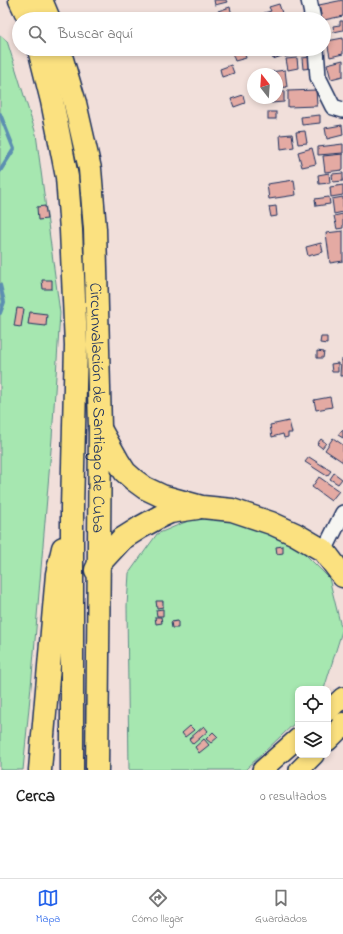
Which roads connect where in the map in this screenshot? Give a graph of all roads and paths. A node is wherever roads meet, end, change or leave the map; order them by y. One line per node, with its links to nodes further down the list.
1 (20, 0): 4 (highway)
2 (41, 0): 5 (highway)
3 (309, 0): 6 (street)
4 (25, 12)
5 (46, 12)
6 (312, 12)
7 (41, 56): 13 (highway, Circunvalación de Santiago de Cuba)
8 (61, 56): 11 (highway, Circunvalación de Santiago de Cuba)
9 (316, 56): 10 (street)
10 (343, 110)
11 (100, 428): 12 (highway); 17 (highway, Circunvalación de Santiago de Cuba)
12 (202, 507): 15 (highway); 16 (highway)
13 (72, 508): 20 (highway, Circunvalación de Santiago de Cuba); 25 (highway)
14 (343, 513): 16 (street)
15 (122, 539): 17 (highway); 19 (highway)
16 (324, 551): 18 (highway)
17 (99, 564): 19 (highway, Circunvalación de Santiago de Cuba); 20 (highway)
18 (343, 576)
19 (98, 598): 27 (highway, Circunvalación de Santiago de Cuba)
20 (72, 628): 26 (highway, Circunvalación de Santiago de Cuba)
21 (343, 697): 22 (main road)
22 (331, 708)
23 (295, 741): 28 (main road)
24 (311, 758): 29 (main road)
25 (40, 770)
26 (72, 770)
27 (97, 770)
28 (262, 770)
29 (299, 770)

